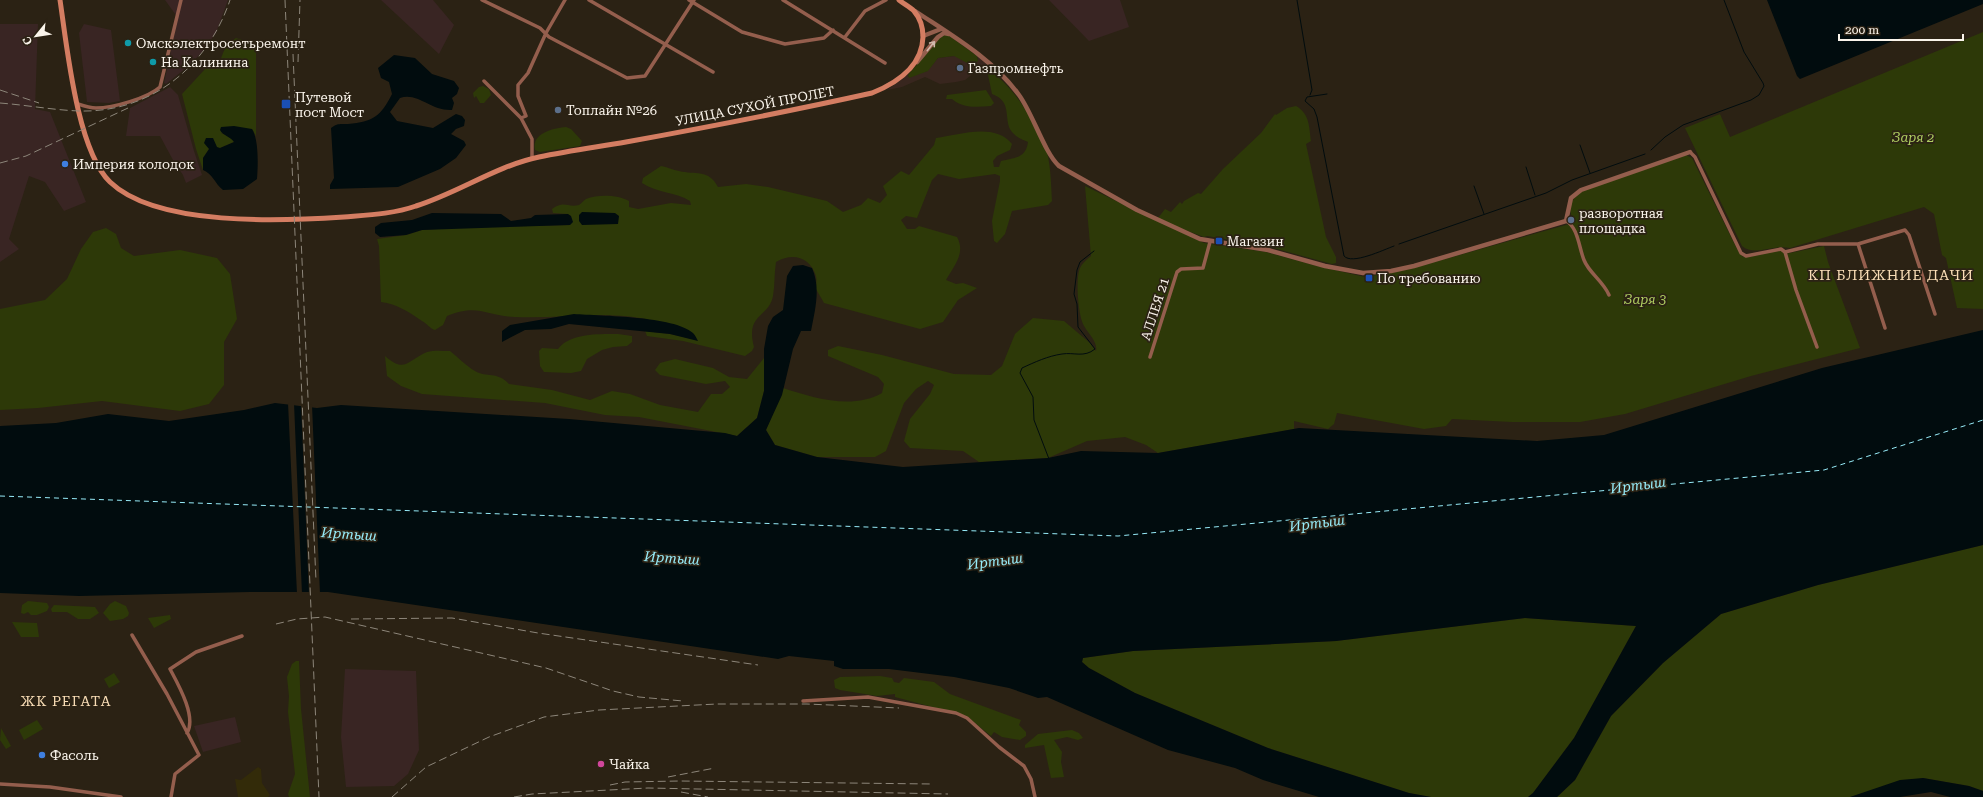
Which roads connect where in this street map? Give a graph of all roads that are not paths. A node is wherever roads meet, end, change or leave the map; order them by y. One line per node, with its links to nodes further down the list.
1 (60, 0): 22 (main road, УЛИЦА СУХОЙ ПРОЛЕТ)
2 (181, 0): 22 (street)
3 (482, 0): 13 (street)
4 (565, 0): 13 (street)
5 (589, 0): 17 (street)
6 (783, 0): 12 (street)
7 (886, 0): 16 (street)
8 (899, 0): 10 (main road)
9 (692, 1): 12 (street); 17 (street)
10 (913, 10): 11 (street); 15 (main road)
11 (941, 29): 14 (street); 15 (street)
12 (833, 30): 16 (street)
13 (546, 33): 17 (street); 23 (street)
14 (951, 35): 19 (street, one-way to 14); 27 (street)
15 (923, 36): 19 (main road)
16 (845, 37): 18 (street)
17 (666, 44): 20 (street)
18 (886, 63)
19 (914, 64): 25 (main road, УЛИЦА СУХОЙ ПРОЛЕТ)
20 (713, 72)
21 (484, 81): 23 (street)
22 (78, 104): 25 (main road, УЛИЦА СУХОЙ ПРОЛЕТ)
23 (521, 118): 25 (street)
24 (1690, 152): 26 (street); 29 (street)
25 (532, 158)
26 (1566, 221): 27 (street); 30 (street)
27 (1210, 242): 34 (street, АЛЛЕЯ 21)
28 (1858, 244): 29 (street); 31 (street); 32 (street)
29 (1785, 252): 33 (street)
30 (1609, 294)
31 (1934, 314)
32 (1885, 328)
33 (1817, 347)
34 (1150, 357)
35 (132, 635): 38 (street)
36 (242, 636): 38 (street)
37 (803, 701): 44 (street)
38 (187, 733): 43 (street)
39 (0, 784): 40 (street)
40 (81, 791): 41 (street); 42 (street)
41 (80, 797)
42 (121, 797)
43 (171, 797)
44 (1036, 797)

